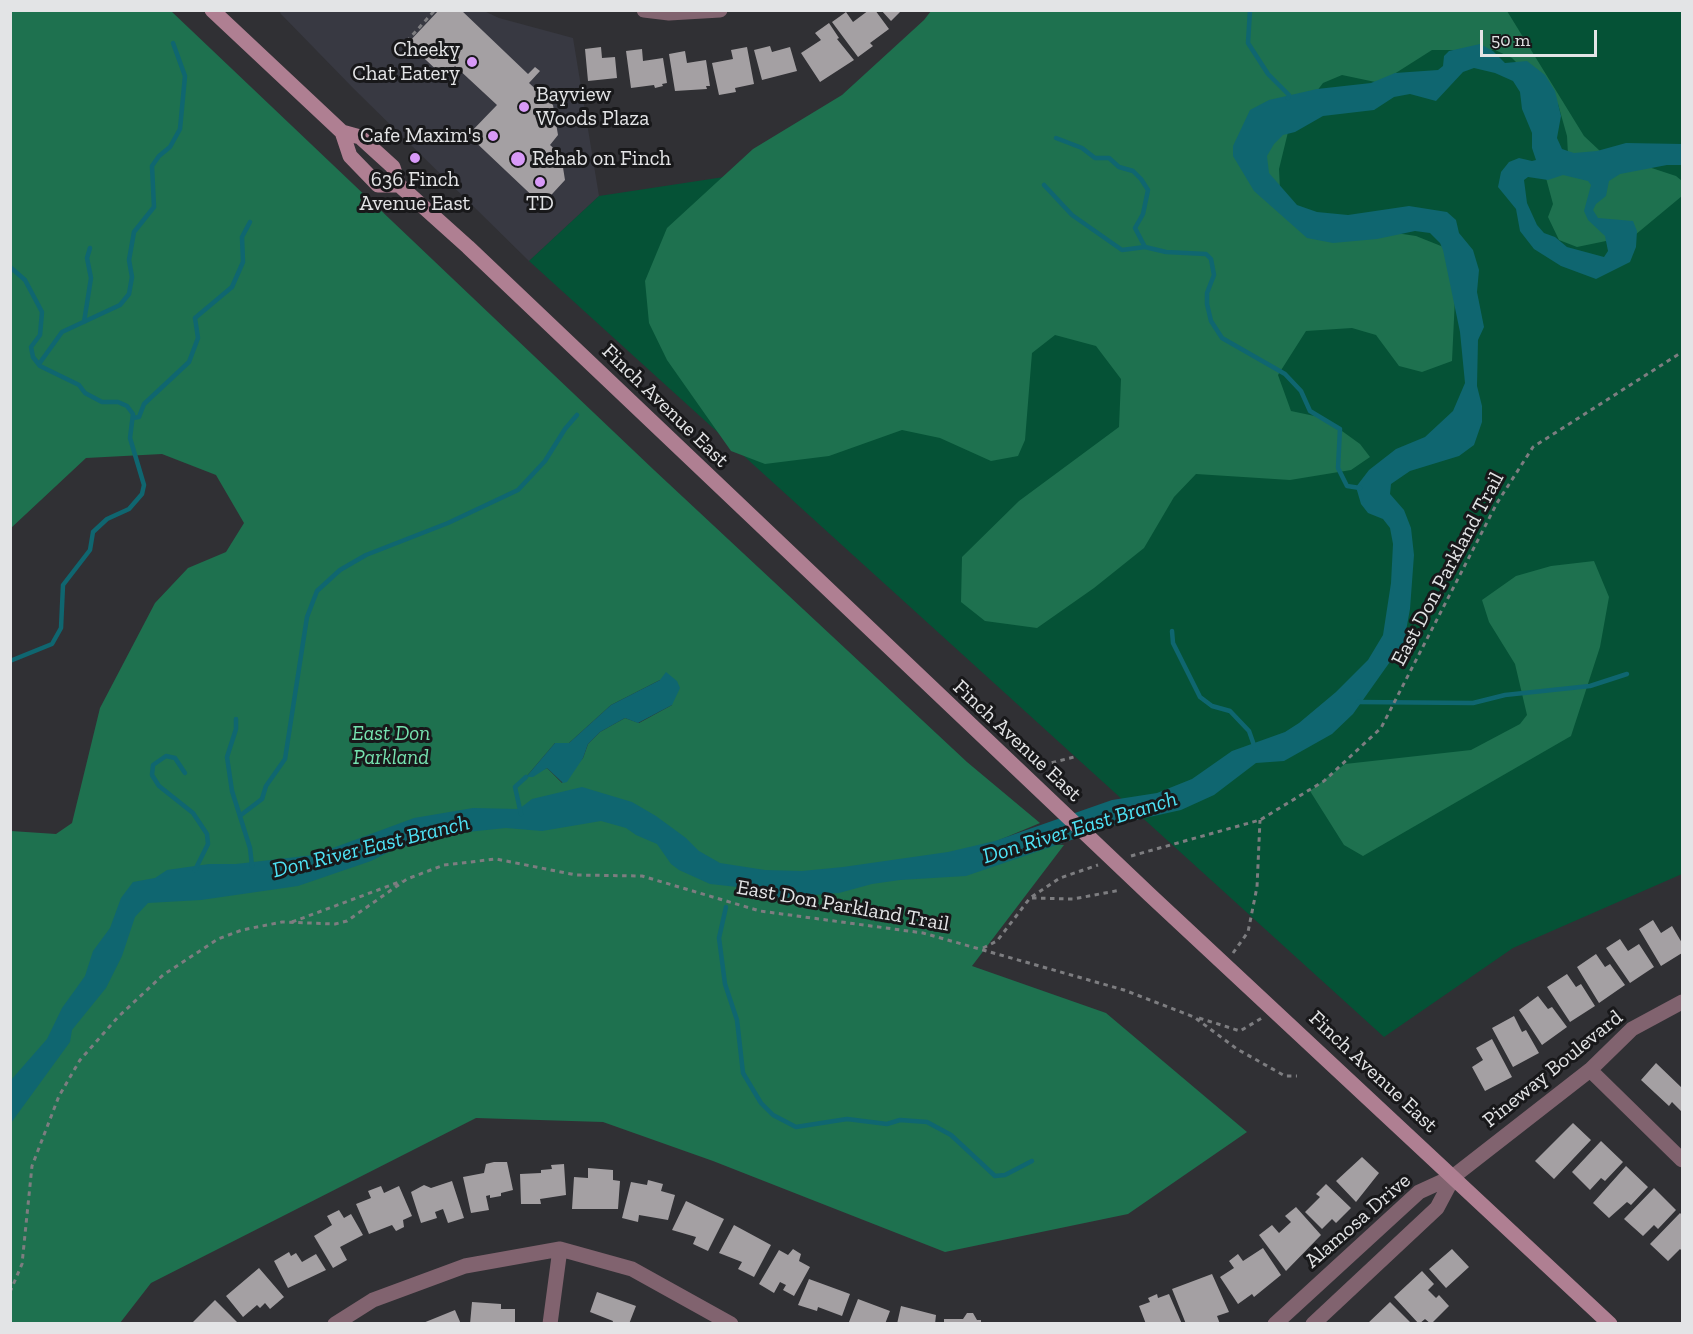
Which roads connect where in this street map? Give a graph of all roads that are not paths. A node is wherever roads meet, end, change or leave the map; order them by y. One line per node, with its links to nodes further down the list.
1 (212, 10): 4 (main road, Finch Avenue East)
2 (644, 10): 3 (street)
3 (720, 10)
4 (342, 132): 5 (main road, Finch Avenue East); 5 (main road, Finch Avenue East)
5 (399, 185): 9 (main road, Finch Avenue East)
6 (1683, 1002): 7 (street, Pineway Boulevard)
7 (1590, 1070): 8 (street); 9 (street, Pineway Boulevard)
8 (1683, 1160)
9 (1454, 1176): 14 (street, Alamosa Drive); 15 (street, Alamosa Drive); 16 (main road, Finch Avenue East)
10 (560, 1249): 11 (street); 12 (street); 13 (street)
11 (335, 1323)
12 (550, 1323)
13 (730, 1323)
14 (1275, 1323)
15 (1313, 1323)
16 (1610, 1323)

